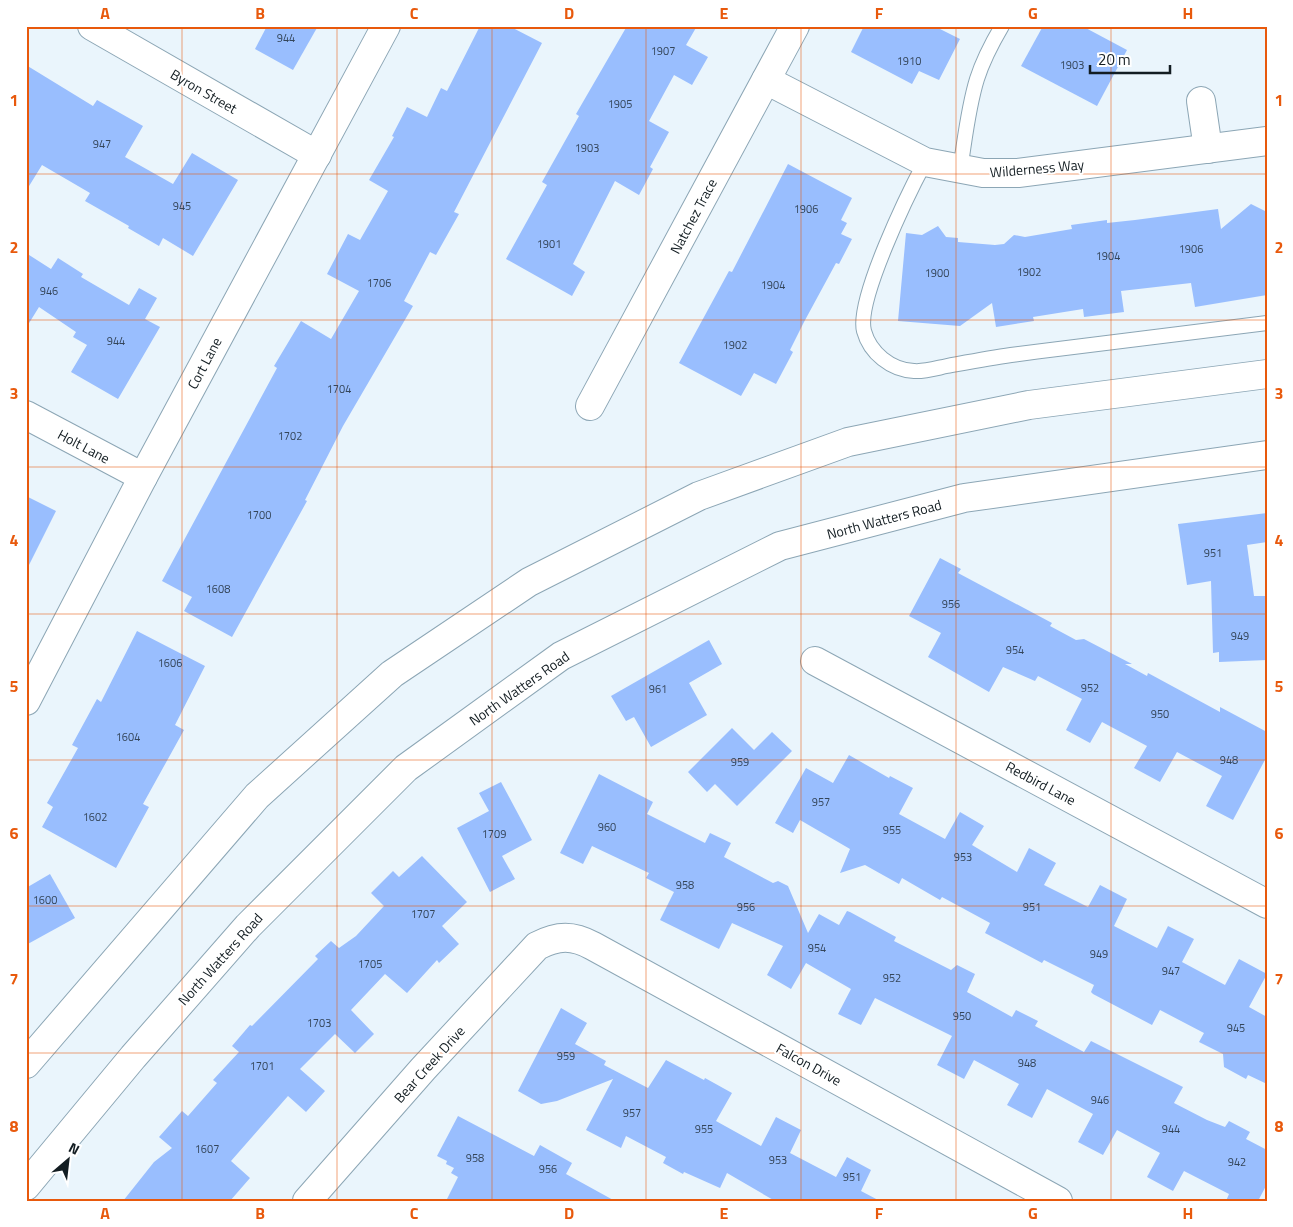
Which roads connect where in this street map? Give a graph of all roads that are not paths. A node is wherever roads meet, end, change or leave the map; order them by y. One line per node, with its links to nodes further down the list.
1 (92, 26): 9 (street, Byron Street)
2 (386, 26): 9 (street, Cort Lane)
3 (795, 26): 5 (street, Natchez Trace)
4 (1002, 26): 11 (lane)
5 (766, 80): 10 (street, Wilderness Way); 14 (street, Natchez Trace)
6 (1201, 101): 8 (street)
7 (1267, 141): 8 (street, Wilderness Way)
8 (1208, 148): 11 (street, Wilderness Way)
9 (317, 155): 17 (street, Cort Lane)
10 (925, 162): 11 (street, Wilderness Way); 12 (lane)
11 (960, 170)
12 (1267, 323)
13 (1267, 374): 22 (street)
14 (590, 406)
15 (26, 415): 17 (street, Holt Lane)
16 (1267, 455): 23 (street, North Watters Road)
17 (142, 477): 19 (street, Cort Lane)
18 (815, 661): 20 (street, Redbird Lane)
19 (26, 701)
20 (1267, 904)
21 (558, 938): 24 (street, Bear Creek Drive); 25 (street, Falcon Drive)
22 (26, 1064)
23 (26, 1186)
24 (321, 1196)
25 (1058, 1201)

